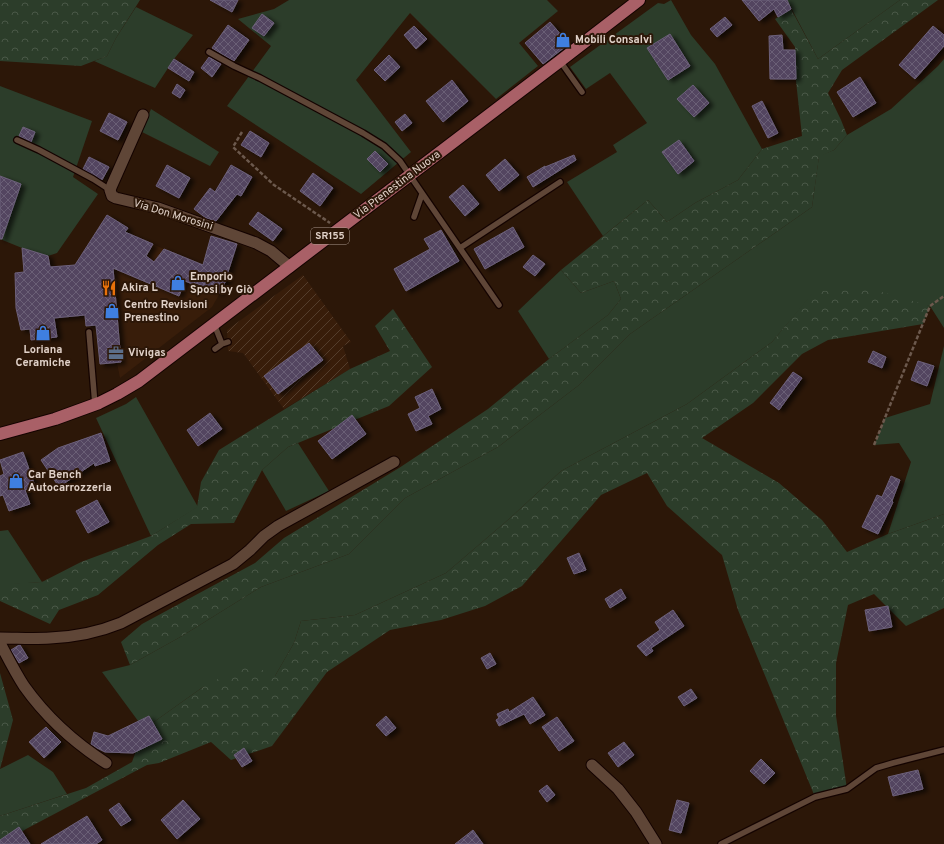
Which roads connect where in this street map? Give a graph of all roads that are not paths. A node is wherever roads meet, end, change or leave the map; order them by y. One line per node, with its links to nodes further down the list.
1 (639, 0): 3 (main road, Via Prenestina Nuova / SR155)
2 (209, 52): 7 (lane)
3 (560, 61): 4 (lane); 7 (main road, Via Prenestina Nuova / SR155)
4 (582, 92)
5 (143, 115): 9 (street)
6 (17, 140): 9 (lane)
7 (410, 176): 10 (lane); 13 (main road, Via Prenestina Nuova / SR155)
8 (560, 182): 12 (lane)
9 (110, 190): 13 (street, Via Don Morosini)
10 (422, 194): 11 (lane); 12 (lane)
11 (414, 217)
12 (460, 248): 14 (lane)
13 (290, 267): 15 (main road, Via Prenestina Nuova / SR155)
14 (499, 305)
15 (214, 324): 17 (lane); 18 (main road, Via Prenestina Nuova / SR155)
16 (89, 332): 18 (lane)
17 (215, 349)
18 (94, 405): 19 (main road, Via Prenestina Nuova / SR155)
19 (0, 434)
20 (394, 462): 21 (street)
21 (0, 638)
22 (0, 643): 24 (street)
23 (944, 750): 27 (lane)
24 (106, 763)
25 (592, 765): 26 (street)
26 (656, 844)
27 (721, 844)

